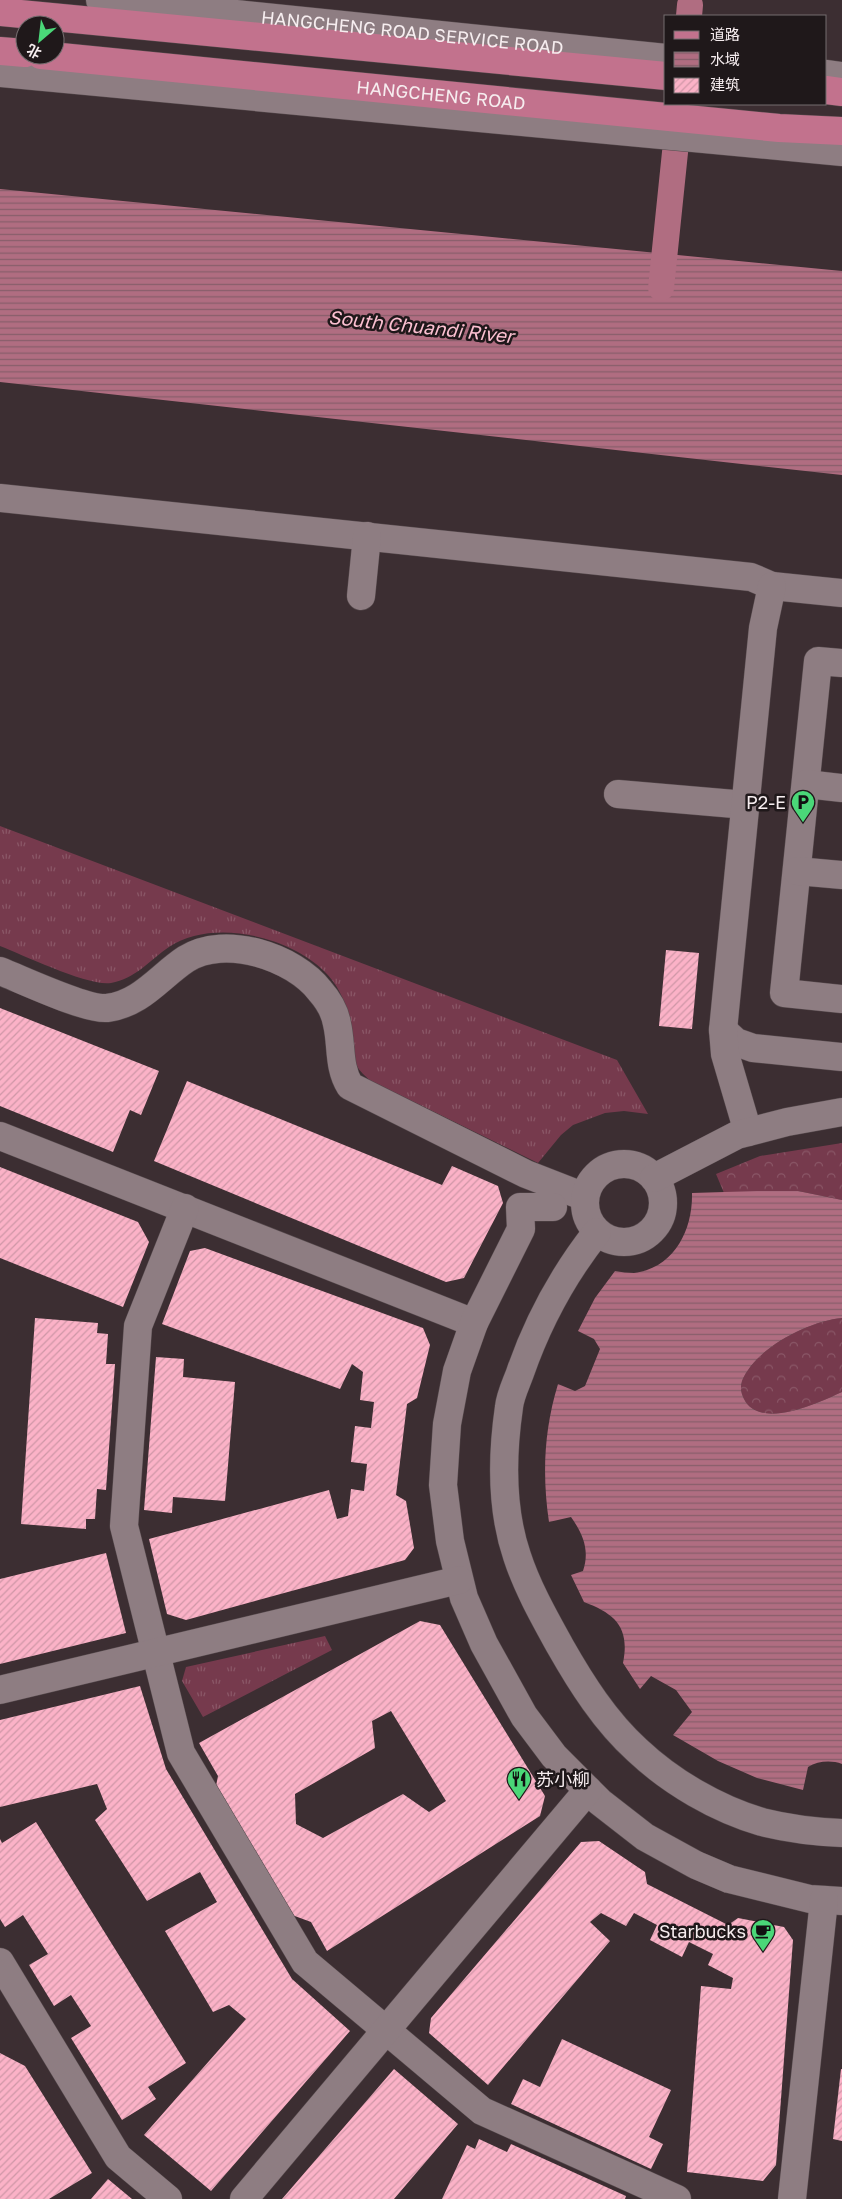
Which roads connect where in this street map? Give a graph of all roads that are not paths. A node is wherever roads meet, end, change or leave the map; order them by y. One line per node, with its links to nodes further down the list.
1 (100, 0): 7 (street, HANGCHENG ROAD SERVICE ROAD)
2 (0, 12): 7 (main road)
3 (0, 51): 4 (main road)
4 (15, 52)
5 (65, 58): 14 (main road, HANGCHENG ROAD)
6 (664, 58): 7 (street, HANGCHENG ROAD SERVICE ROAD)
7 (606, 61): 10 (main road)
8 (0, 73): 14 (street)
9 (827, 74): 11 (street)
10 (664, 76)
11 (842, 76)
12 (827, 90): 13 (main road)
13 (842, 92)
14 (596, 119): 16 (main road, HANGCHENG ROAD)
15 (842, 132): 16 (main road, HANGCHENG ROAD)
16 (777, 137): 17 (street)
17 (842, 152)
18 (0, 498): 19 (street)
19 (367, 536): 20 (street); 22 (street)
20 (772, 586): 21 (street); 27 (street)
21 (842, 593)
22 (361, 596)
23 (842, 663): 24 (street)
24 (806, 784): 25 (street); 28 (street)
25 (842, 788)
26 (618, 794): 27 (street)
27 (746, 805): 32 (street)
28 (797, 870): 29 (street); 31 (street)
29 (842, 875)
30 (0, 971): 38 (street)
31 (842, 999)
32 (723, 1030): 33 (street); 35 (street)
33 (842, 1057)
34 (842, 1112): 35 (street)
35 (748, 1132): 37 (street)
36 (0, 1136): 40 (street)
37 (654, 1178): 38 (street); 41 (street)
38 (585, 1197): 41 (street)
39 (552, 1207): 42 (street)
40 (184, 1208): 42 (street); 44 (street)
41 (597, 1232): 47 (street)
42 (474, 1323): 43 (street)
43 (459, 1580): 44 (street); 46 (street)
44 (156, 1653): 45 (street); 51 (street)
45 (0, 1690)
46 (588, 1790): 48 (street); 51 (street)
47 (842, 1833)
48 (833, 1901): 55 (street)
49 (0, 1962): 50 (street)
50 (9, 1997): 52 (street)
51 (386, 2031): 53 (street); 54 (street)
52 (168, 2199)
53 (244, 2199)
54 (676, 2199)
55 (792, 2199)

